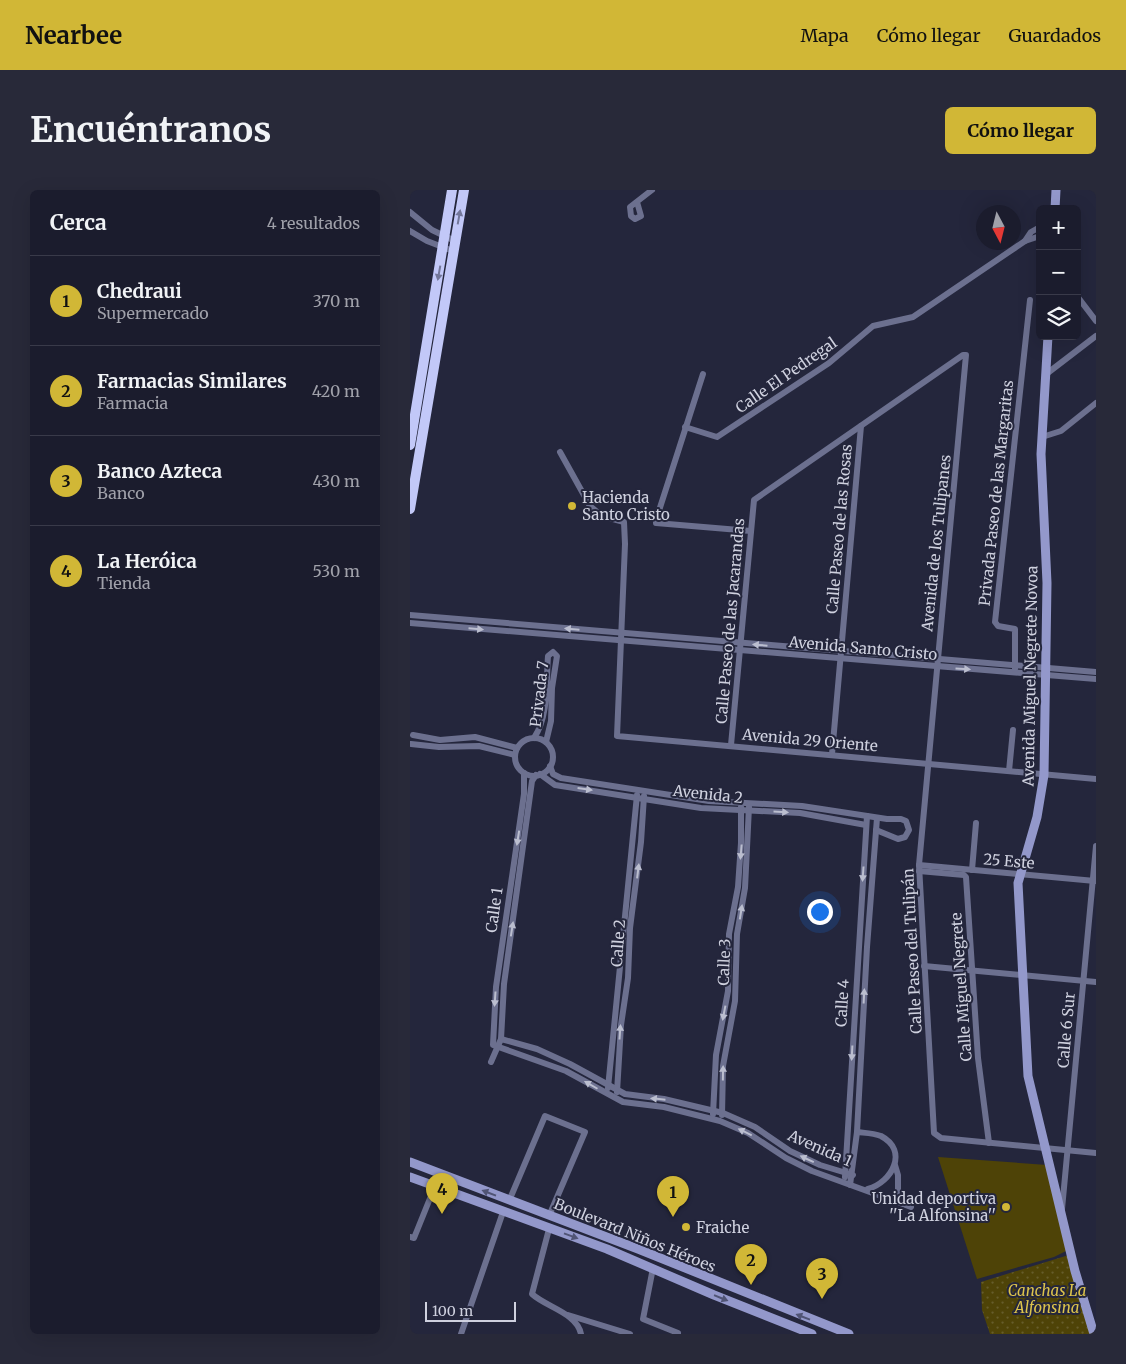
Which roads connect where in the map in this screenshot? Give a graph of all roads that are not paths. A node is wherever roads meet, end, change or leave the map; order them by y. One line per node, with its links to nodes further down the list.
1 (452, 190): 10 (highway)
2 (464, 190): 13 (highway, one-way to 2)
3 (652, 190): 5 (street)
4 (1056, 190): 6 (main road)
5 (637, 202)
6 (1055, 205)
7 (410, 212): 10 (street)
8 (1036, 229): 12 (street, Calle El Pedregal)
9 (410, 231): 13 (street)
10 (445, 237): 13 (highway)
11 (1036, 237): 12 (street, Calle El Pedregal)
12 (1026, 241): 23 (street, Calle El Pedregal)
13 (450, 247): 25 (highway, one-way to 25); 27 (highway)
14 (1030, 300): 37 (street, Privada Paseo de las Margaritas)
15 (1081, 301): 16 (street)
16 (1096, 321)
17 (1096, 336): 20 (street)
18 (1048, 340): 20 (main road, Avenida Miguel Negrete Novoa)
19 (703, 374): 23 (street)
20 (1045, 375): 24 (main road, Avenida Miguel Negrete Novoa)
21 (1096, 403): 24 (street)
22 (861, 426): 28 (street, Calle Paseo de las Jacarandas); 35 (street, Calle Paseo de las Rosas); 36 (street, Avenida de los Tulipanes)
23 (686, 427): 28 (street)
24 (1042, 437): 38 (main road, Avenida Miguel Negrete Novoa)
25 (410, 445)
26 (560, 452): 33 (street)
27 (410, 509)
28 (751, 531): 34 (street, Calle Paseo de las Jacarandas)
29 (410, 615): 30 (street, Avenida Santo Cristo)
30 (449, 619): 32 (street); 33 (street, Avenida Santo Cristo, one-way to 30)
31 (410, 623): 32 (street, Avenida Santo Cristo)
32 (448, 626): 33 (street, Avenida Santo Cristo, one-way to 33)
33 (620, 637): 34 (street, Avenida Santo Cristo); 47 (street, Avenida 29 Oriente)
34 (740, 647): 35 (street, Avenida Santo Cristo); 47 (street, Calle Paseo de las Jacarandas)
35 (841, 655): 36 (street, Avenida Santo Cristo); 49 (street, Calle Paseo de las Rosas)
36 (937, 664): 37 (street, Avenida Santo Cristo); 51 (street, Avenida de los Tulipanes)
37 (1015, 669): 38 (street, Avenida Santo Cristo)
38 (1045, 671): 40 (street, Avenida Santo Cristo); 55 (main road, Avenida Miguel Negrete Novoa)
39 (1096, 672): 40 (street, Avenida Santo Cristo)
40 (1087, 675): 41 (street, Avenida Santo Cristo)
41 (1096, 679)
42 (1014, 730): 53 (street)
43 (413, 734): 48 (street)
44 (534, 738): 45 (street); 45 (street, Privada 7); 48 (street)
45 (546, 742): 52 (street)
46 (411, 744): 50 (street)
47 (731, 745): 49 (street, Avenida 29 Oriente)
48 (517, 748): 50 (street)
49 (832, 754): 51 (street, Avenida 29 Oriente)
50 (515, 755): 54 (street)
51 (929, 764): 53 (street, Avenida 29 Oriente); 71 (street, Calle Paseo del Tulipán)
52 (550, 766): 56 (street); 58 (street, Avenida 2)
53 (1009, 771): 55 (street, Avenida 29 Oriente)
54 (524, 773): 56 (street); 75 (street, Calle 1, one-way to 75)
55 (1044, 774): 57 (street, Avenida 29 Oriente); 73 (main road, Avenida Miguel Negrete Novoa)
56 (538, 775): 60 (street, Avenida 2, one-way to 60); 76 (street, Calle 1)
57 (1096, 779)
58 (636, 789): 59 (street, Avenida 2); 60 (street, Calle 2)
59 (644, 790): 60 (street, Calle 2); 61 (street, Avenida 2)
60 (640, 798): 63 (street, Avenida 2); 77 (street, Calle 2); 78 (street, Calle 2, one-way to 60)
61 (741, 803): 62 (street, Avenida 2); 63 (street, Calle 3)
62 (749, 804): 64 (street, Calle 3); 65 (street, Avenida 2)
63 (741, 811): 64 (street, Avenida 2); 80 (street, Calle 3, one-way to 80)
64 (750, 811): 68 (street, Avenida 2, one-way to 68); 79 (street, Calle 3, one-way to 64)
65 (867, 816): 66 (street, Avenida 2); 68 (street)
66 (877, 818): 69 (street, Calle 4); 69 (street, Avenida 2)
67 (976, 822): 72 (street)
68 (866, 825): 86 (street, Calle 4, one-way to 86)
69 (876, 830): 87 (street, Calle 4, one-way to 69)
70 (1096, 846): 74 (street, Calle 6 Sur)
71 (919, 868): 72 (street, 25 Este); 81 (street, Calle Paseo del Tulipán); 82 (street, Calle Miguel Negrete)
72 (972, 870): 73 (street, 25 Este)
73 (1019, 874): 74 (street, 25 Este); 83 (main road, Avenida Miguel Negrete Novoa)
74 (1094, 881): 84 (street, Calle 6 Sur)
75 (507, 906): 76 (street); 89 (street, Calle 1, one-way to 89)
76 (516, 907): 88 (street, Calle 1, one-way to 76)
77 (622, 928): 78 (street); 91 (street, Calle 2)
78 (630, 928): 92 (street, Calle 2, one-way to 78)
79 (736, 954): 80 (street); 96 (street, Calle 3, one-way to 79)
80 (729, 955): 95 (street, Calle 3, one-way to 95)
81 (924, 966): 82 (street); 100 (street, Calle Paseo del Tulipán)
82 (972, 972): 83 (street); 100 (street, Calle Miguel Negrete)
83 (1023, 976): 84 (street); 101 (main road, Avenida Miguel Negrete Novoa)
84 (1083, 981): 85 (street); 102 (street, Calle 6 Sur)
85 (1096, 982)
86 (854, 1026): 87 (street); 106 (street, Calle 4, one-way to 106)
87 (863, 1026): 99 (street, Calle 4)
88 (500, 1039): 89 (street, Calle 1); 91 (street, Avenida 1)
89 (499, 1047): 90 (street, Calle 1); 93 (street, Avenida 1, one-way to 89)
90 (491, 1062)
91 (609, 1086): 92 (street, Avenida 1); 93 (street, Calle 2)
92 (618, 1090): 94 (street, Calle 2); 95 (street, Avenida 1, one-way to 92)
93 (605, 1093): 94 (street, Avenida 1)
94 (613, 1098): 97 (street, Avenida 1)
95 (714, 1111): 96 (street, Avenida 1); 97 (street, Calle 3)
96 (723, 1113): 98 (street, Calle 3); 106 (street, Avenida 1, one-way to 96)
97 (712, 1118): 98 (street, Avenida 1)
98 (720, 1121): 109 (street, Avenida 1, one-way to 98)
99 (857, 1132): 105 (street); 107 (street, Calle 4)
100 (989, 1143): 101 (street)
101 (1045, 1148): 102 (street); 117 (main road, Avenida Miguel Negrete Novoa)
102 (1068, 1150): 103 (street); 117 (street, Calle 6 Sur)
103 (1096, 1153)
104 (410, 1162): 112 (main road, Boulevard Niños Héroes, one-way to 104)
105 (895, 1165): 111 (street); 113 (street)
106 (845, 1174): 107 (street, Avenida 1); 109 (street, Calle 4)
107 (853, 1175): 109 (street, Avenida 1)
108 (410, 1177): 110 (main road, Boulevard Niños Héroes)
109 (847, 1184): 111 (street)
110 (435, 1186): 115 (main road, Boulevard Niños Héroes); 119 (street)
111 (868, 1189): 113 (street)
112 (509, 1201): 116 (main road, Boulevard Niños Héroes); 116 (street)
113 (898, 1202): 114 (street)
114 (911, 1206)
115 (503, 1212): 118 (main road, Boulevard Niños Héroes); 124 (street)
116 (549, 1216): 128 (main road, Boulevard Niños Héroes, one-way to 116)
117 (1062, 1216): 122 (main road, Avenida Miguel Negrete Novoa)
118 (549, 1229): 120 (main road, Boulevard Niños Héroes, one-way to 120); 121 (street)
119 (410, 1237)
120 (653, 1268): 123 (street); 127 (main road, Boulevard Niños Héroes, one-way to 127)
121 (563, 1313): 125 (street); 126 (street)
122 (1095, 1331)
123 (672, 1332)
124 (462, 1334)
125 (581, 1334)
126 (630, 1334)
127 (812, 1334)
128 (849, 1334)

